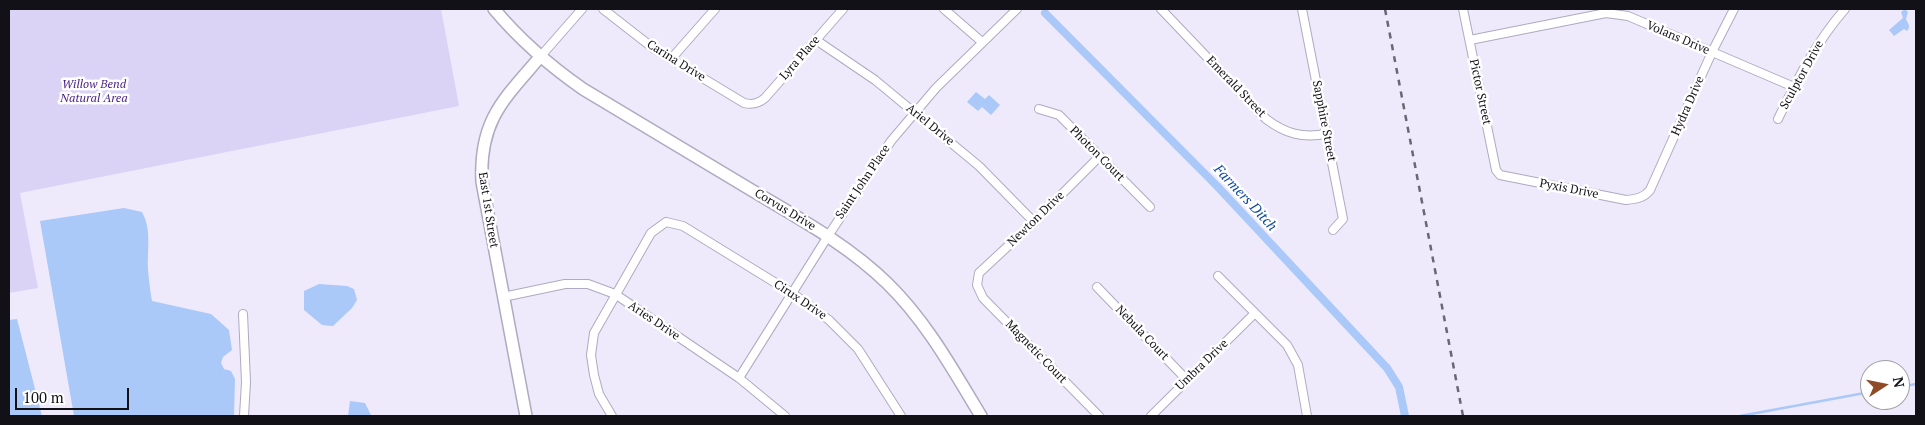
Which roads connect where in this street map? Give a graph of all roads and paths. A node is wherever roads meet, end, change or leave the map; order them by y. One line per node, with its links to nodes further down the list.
1 (494, 9): 17 (street)
2 (582, 9): 17 (street)
3 (602, 9): 18 (street, Carina Drive)
4 (715, 9): 18 (street)
5 (842, 9): 13 (street, Lyra Place)
6 (944, 9): 15 (street)
7 (1017, 9): 15 (street, Saint John Place)
8 (1161, 9): 24 (street, Emerald Street)
9 (1302, 9): 24 (street, Sapphire Street)
10 (1463, 9): 14 (street, Pictor Street)
11 (1734, 9): 16 (street, Hydra Drive)
12 (1846, 9): 19 (street, Sculptor Drive)
13 (816, 40): 20 (street, Lyra Place); 22 (street, Ariel Drive)
14 (1470, 40): 16 (street, Volans Drive); 26 (street, Pictor Street)
15 (982, 42): 22 (street, Saint John Place)
16 (1712, 52): 19 (street, Volans Drive); 27 (street, Hydra Drive)
17 (540, 57): 31 (street, Corvus Drive); 37 (street, East 1st Street)
18 (670, 59): 20 (street, Carina Drive)
19 (1794, 87): 23 (street, Sculptor Drive)
20 (754, 104)
21 (1039, 110): 25 (street, Photon Court)
22 (913, 112): 29 (street, Ariel Drive); 31 (street, Saint John Place)
23 (1778, 119)
24 (1326, 134): 30 (street, Sapphire Street)
25 (1100, 156): 28 (street, Photon Court); 29 (street, Newton Drive)
26 (1500, 175): 27 (street, Pyxis Drive)
27 (1638, 199)
28 (1150, 207)
29 (1034, 222): 33 (street, Newton Drive)
30 (1333, 230)
31 (828, 236): 35 (street, Saint John Place); 47 (street, Corvus Drive)
32 (1218, 276): 39 (street)
33 (976, 285): 48 (street, Magnetic Court)
34 (1097, 287): 41 (street, Nebula Court)
35 (792, 293): 36 (street, Cirux Drive); 40 (street, Saint John Place); 46 (street, Cirux Drive)
36 (615, 294): 37 (street, Aries Drive); 40 (street, Aries Drive); 44 (street)
37 (503, 297): 43 (street, East 1st Street)
38 (243, 314): 42 (street)
39 (1254, 314): 41 (street, Umbra Drive); 50 (street)
40 (738, 378): 45 (street, Aries Drive)
41 (1187, 380): 49 (street, Umbra Drive)
42 (244, 416)
43 (526, 416)
44 (612, 416)
45 (785, 416)
46 (901, 416)
47 (981, 416)
48 (1099, 416)
49 (1151, 416)
50 (1307, 416)

